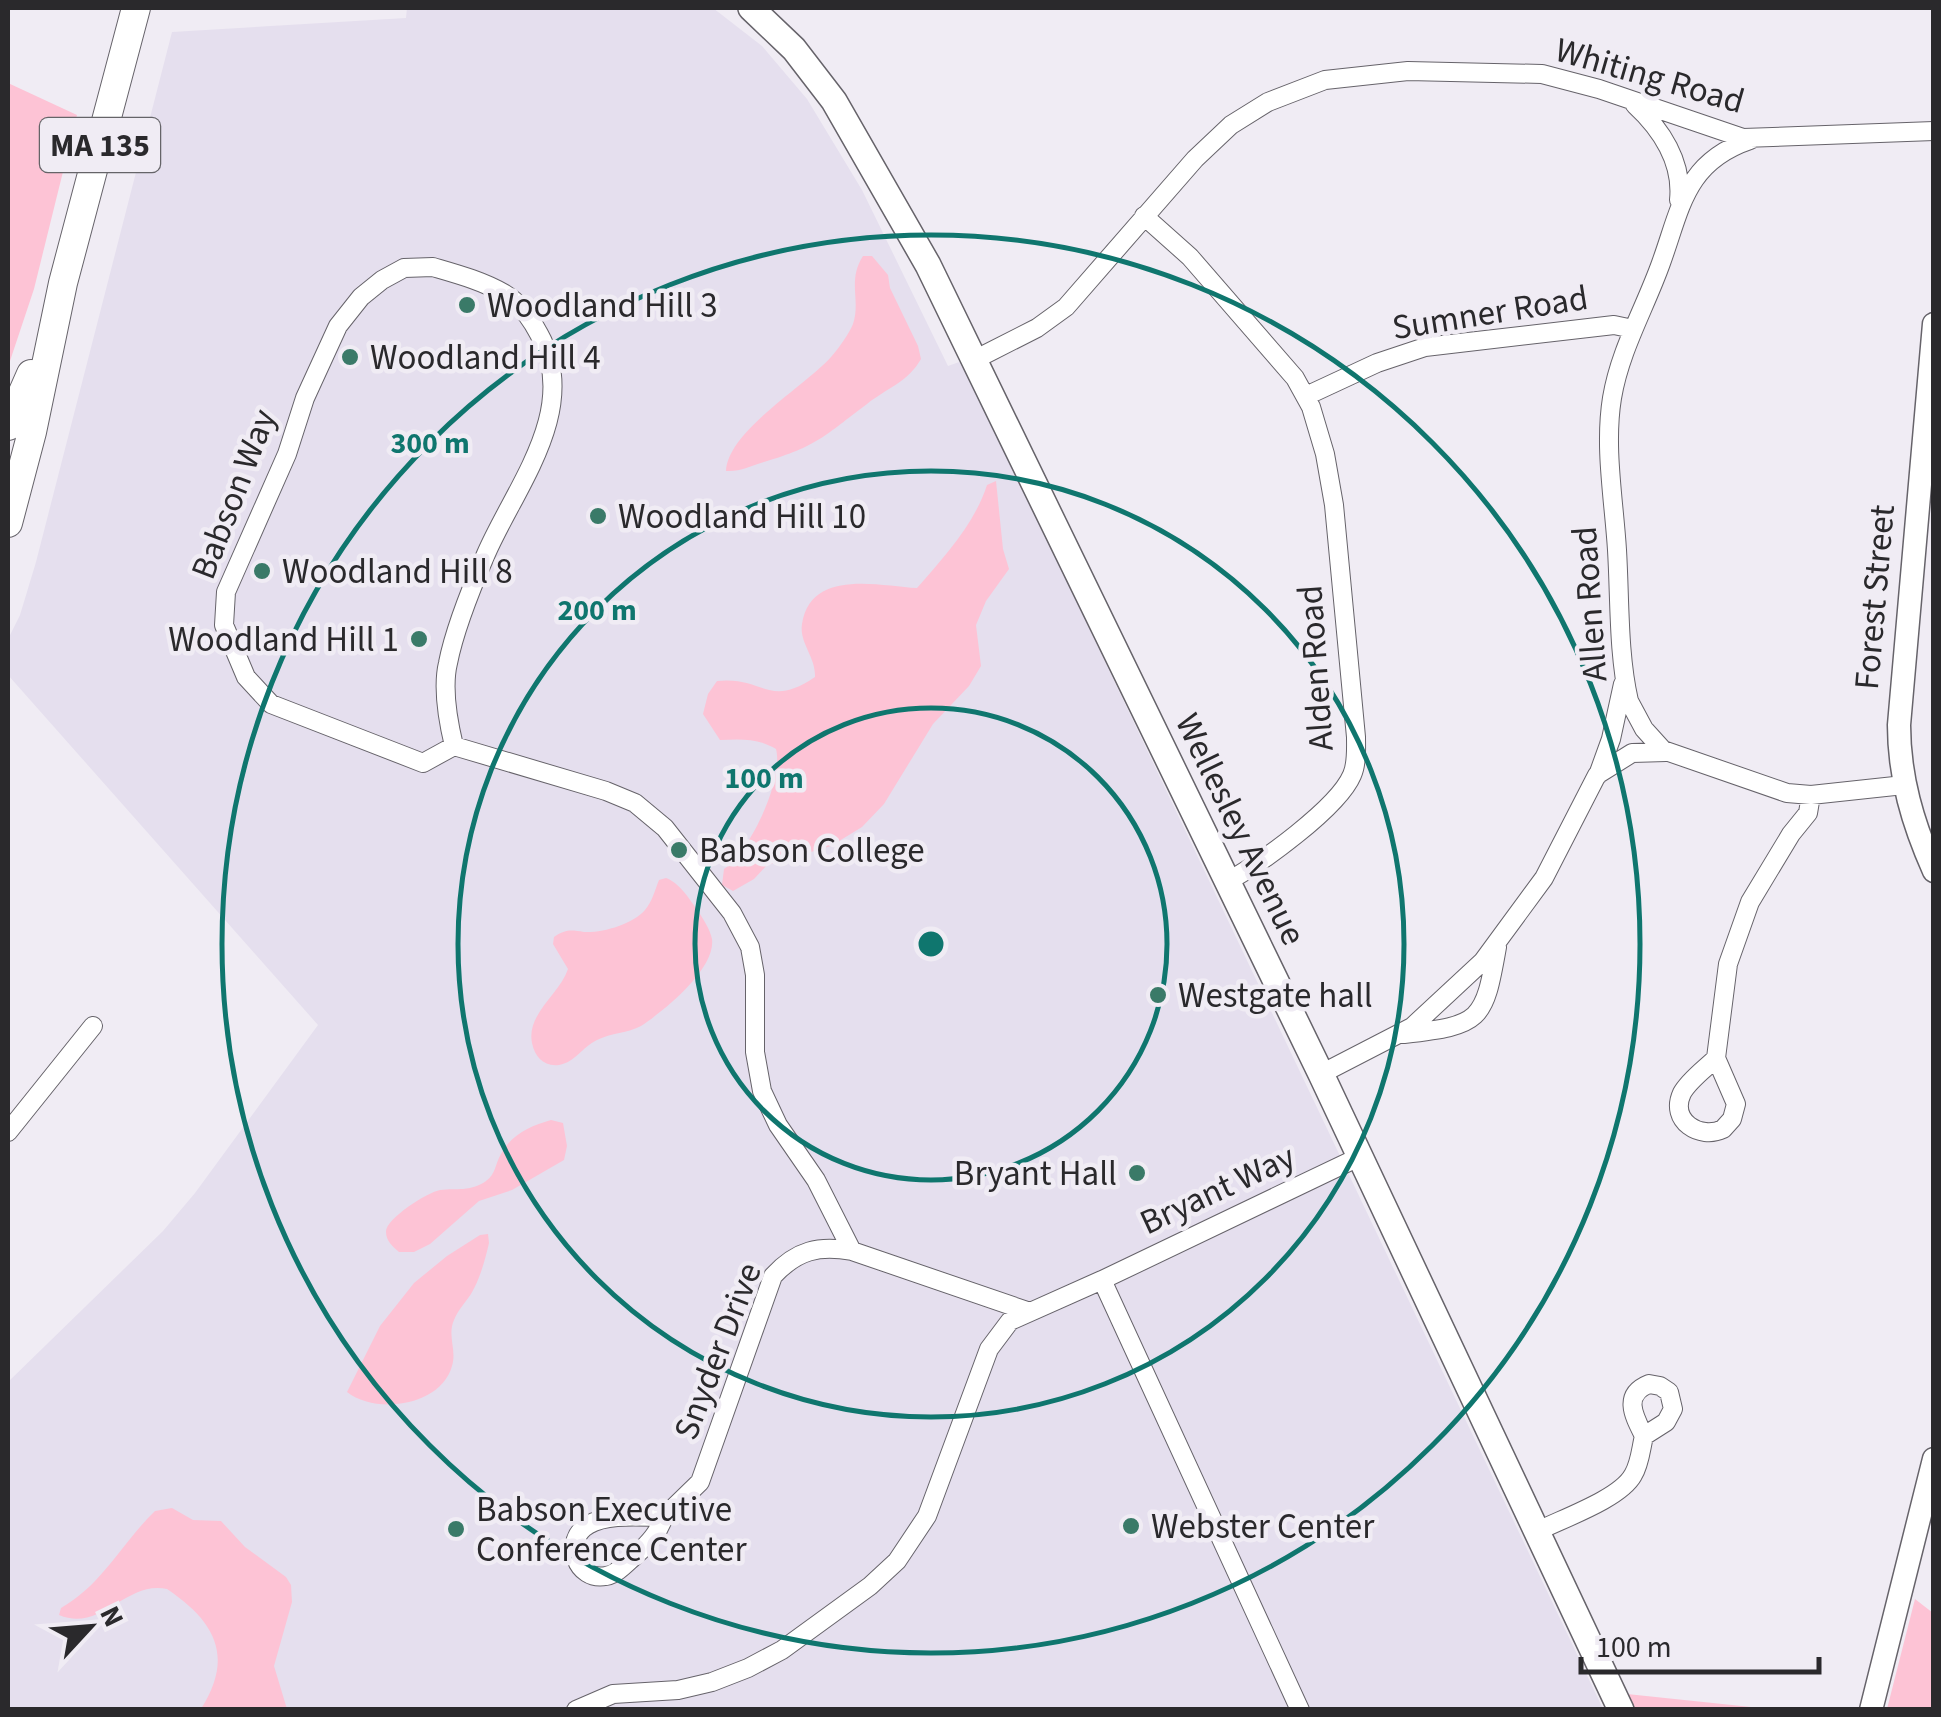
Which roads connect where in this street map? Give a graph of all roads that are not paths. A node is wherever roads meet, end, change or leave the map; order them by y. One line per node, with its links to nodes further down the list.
1 (136, 8): 8 (main road, MA 135)
2 (751, 8): 11 (main road, Wellesley Avenue)
3 (1631, 101): 5 (street, Whiting Road); 6 (street, Allen Road); 7 (street, Whiting Road)
4 (1934, 131): 5 (street, Whiting Road)
5 (1755, 138): 6 (street, Allen Road)
6 (1679, 205): 10 (street, Allen Road)
7 (1144, 216): 11 (street, Whiting Road); 12 (street)
8 (63, 282): 13 (main road, MA 135); 14 (main road, MA 135)
9 (1934, 324): 19 (street, Forest Street)
10 (1633, 329): 12 (street, Sumner Road); 15 (street, Allen Road)
11 (976, 360): 22 (main road, Wellesley Avenue)
12 (1306, 396): 22 (street, Alden Road)
13 (8, 426)
14 (8, 523)
15 (1625, 674): 17 (street, Allen Road); 18 (street)
16 (454, 746): 16 (street, Babson Way); 30 (street)
17 (1669, 753): 18 (street); 20 (street, Allen Road)
18 (1598, 775): 23 (street)
19 (1904, 785): 20 (street, Allen Road); 21 (street, Forest Street)
20 (1811, 794): 26 (street)
21 (1934, 871)
22 (1228, 881): 27 (main road, Wellesley Avenue)
23 (1496, 946): 25 (street); 25 (street)
24 (92, 1026): 28 (street)
25 (1402, 1034): 27 (street)
26 (1716, 1058)
27 (1321, 1074): 29 (main road, Wellesley Avenue)
28 (8, 1132)
29 (1359, 1157): 31 (street, Bryant Way); 36 (main road, Wellesley Avenue)
30 (852, 1251): 32 (street); 35 (street, Snyder Drive)
31 (1102, 1280): 32 (street, Bryant Way); 38 (street)
32 (1030, 1312): 37 (street, Bryant Way)
33 (1644, 1436): 36 (street)
34 (1933, 1464): 40 (street)
35 (664, 1517): 35 (street, Snyder Drive)
36 (1536, 1532): 39 (main road, Wellesley Avenue)
37 (576, 1710)
38 (1300, 1710)
39 (1621, 1710)
40 (1870, 1710)

